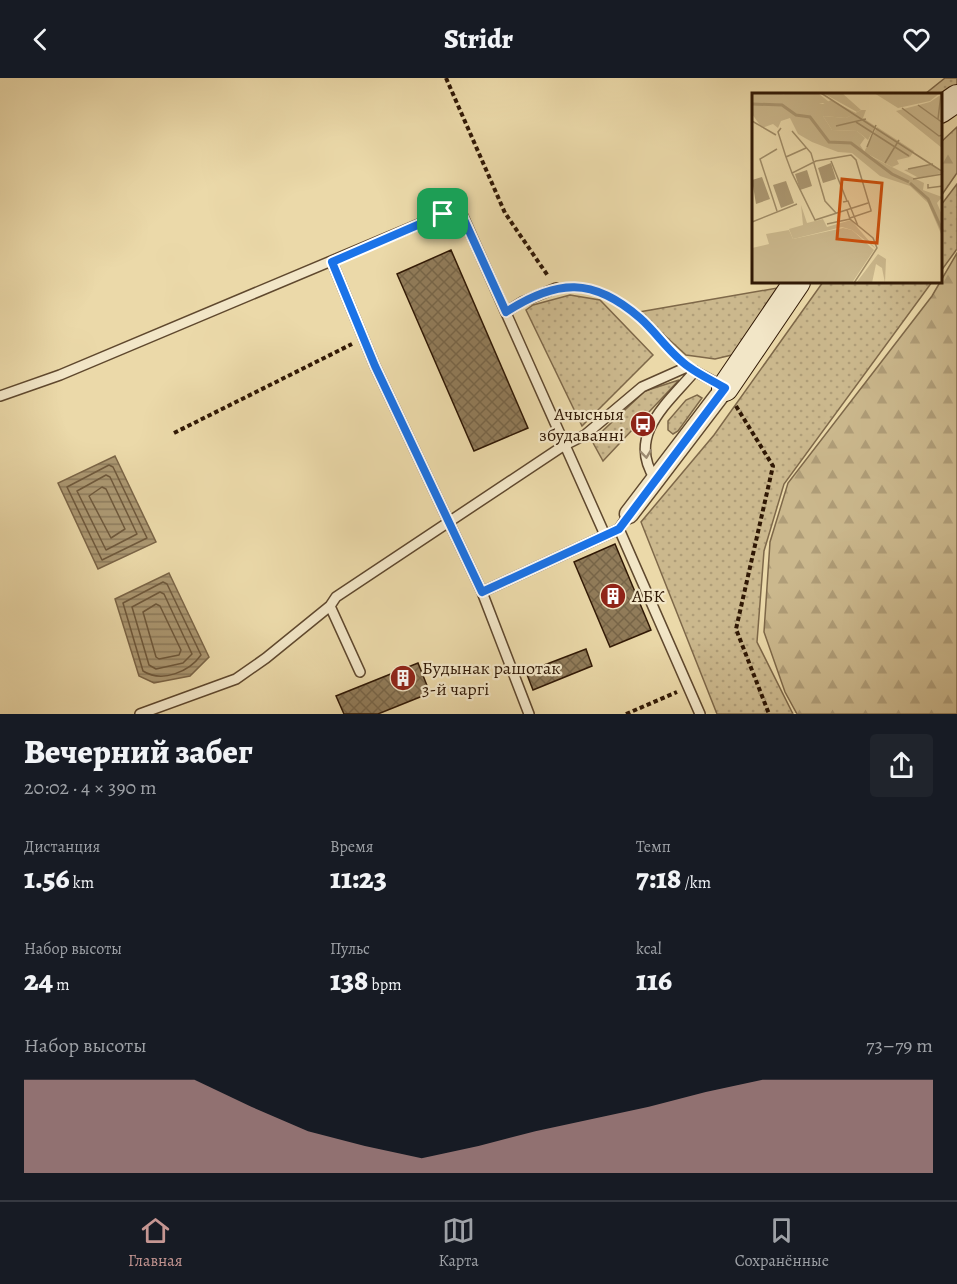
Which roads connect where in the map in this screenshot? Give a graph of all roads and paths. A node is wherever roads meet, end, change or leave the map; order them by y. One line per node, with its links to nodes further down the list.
1 (446, 78): 6 (path)
2 (957, 98): 3 (street)
3 (942, 109)
4 (332, 262): 7 (lane); 8 (lane); 11 (lane)
5 (796, 284): 10 (street)
6 (556, 288): 7 (lane); 9 (path)
7 (506, 312): 13 (lane)
8 (363, 339): 12 (path); 15 (lane)
9 (691, 369): 10 (lane); 13 (lane); 14 (lane, one-way to 14)
10 (725, 388): 14 (street); 26 (path)
11 (0, 396)
12 (174, 433)
13 (563, 446): 15 (lane); 17 (lane)
14 (655, 479): 16 (street)
15 (447, 522): 18 (lane); 19 (lane)
16 (624, 522): 17 (lane); 21 (lane)
17 (605, 536): 18 (lane)
18 (482, 592): 23 (lane)
19 (330, 606): 20 (lane); 22 (lane)
20 (360, 672)
21 (688, 687): 24 (path); 25 (lane)
22 (140, 714)
23 (529, 714)
24 (626, 714)
25 (700, 714)
26 (770, 714)

